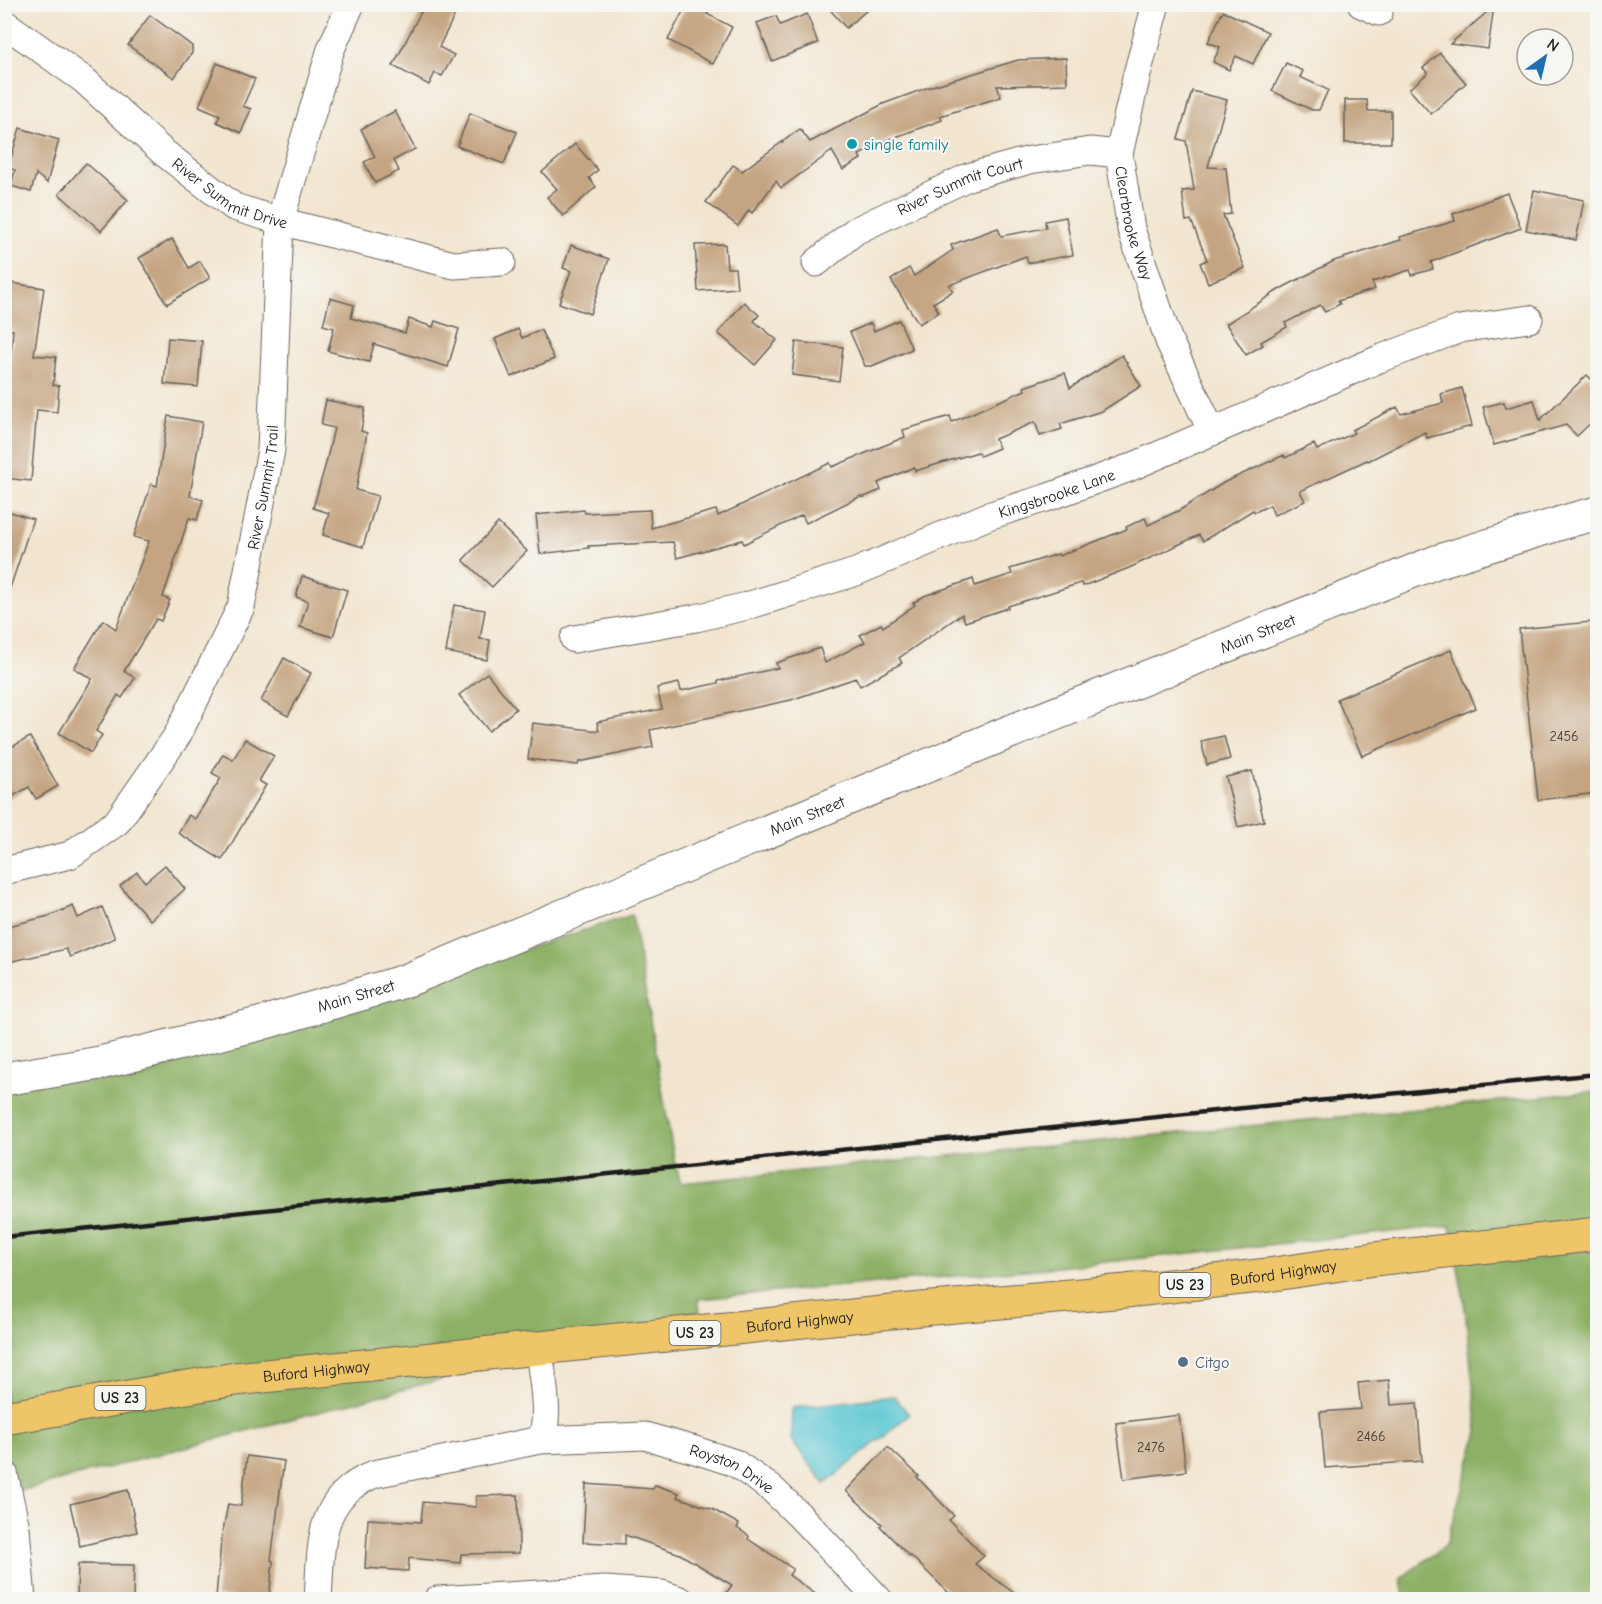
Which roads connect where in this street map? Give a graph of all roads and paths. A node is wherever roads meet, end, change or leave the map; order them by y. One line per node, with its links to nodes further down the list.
1 (9, 4): 4 (street)
2 (351, 4): 7 (street, River Summit Trail)
3 (1156, 4): 6 (street, Clearbrooke Way)
4 (4, 14)
5 (4, 23): 7 (street, River Summit Drive)
6 (1119, 154): 9 (street, River Summit Court); 11 (street, Clearbrooke Way)
7 (280, 221): 8 (street, River Summit Drive); 14 (street, River Summit Trail)
8 (502, 262)
9 (816, 263)
10 (1530, 319): 11 (street, Kingsbrooke Lane)
11 (1212, 432): 13 (street, Kingsbrooke Lane)
12 (1598, 513): 15 (street, Main Street)
13 (574, 639)
14 (4, 871)
15 (4, 1079)
16 (1598, 1234): 17 (main road, Buford Highway / US 23)
17 (539, 1349): 18 (main road, Buford Highway / US 23); 19 (street)
18 (4, 1418)
19 (540, 1440): 22 (street, Royston Drive); 25 (street, Royston Drive)
20 (4, 1473): 21 (street)
21 (22, 1599)
22 (318, 1599)
23 (437, 1599): 24 (street)
24 (680, 1599)
25 (879, 1599)

